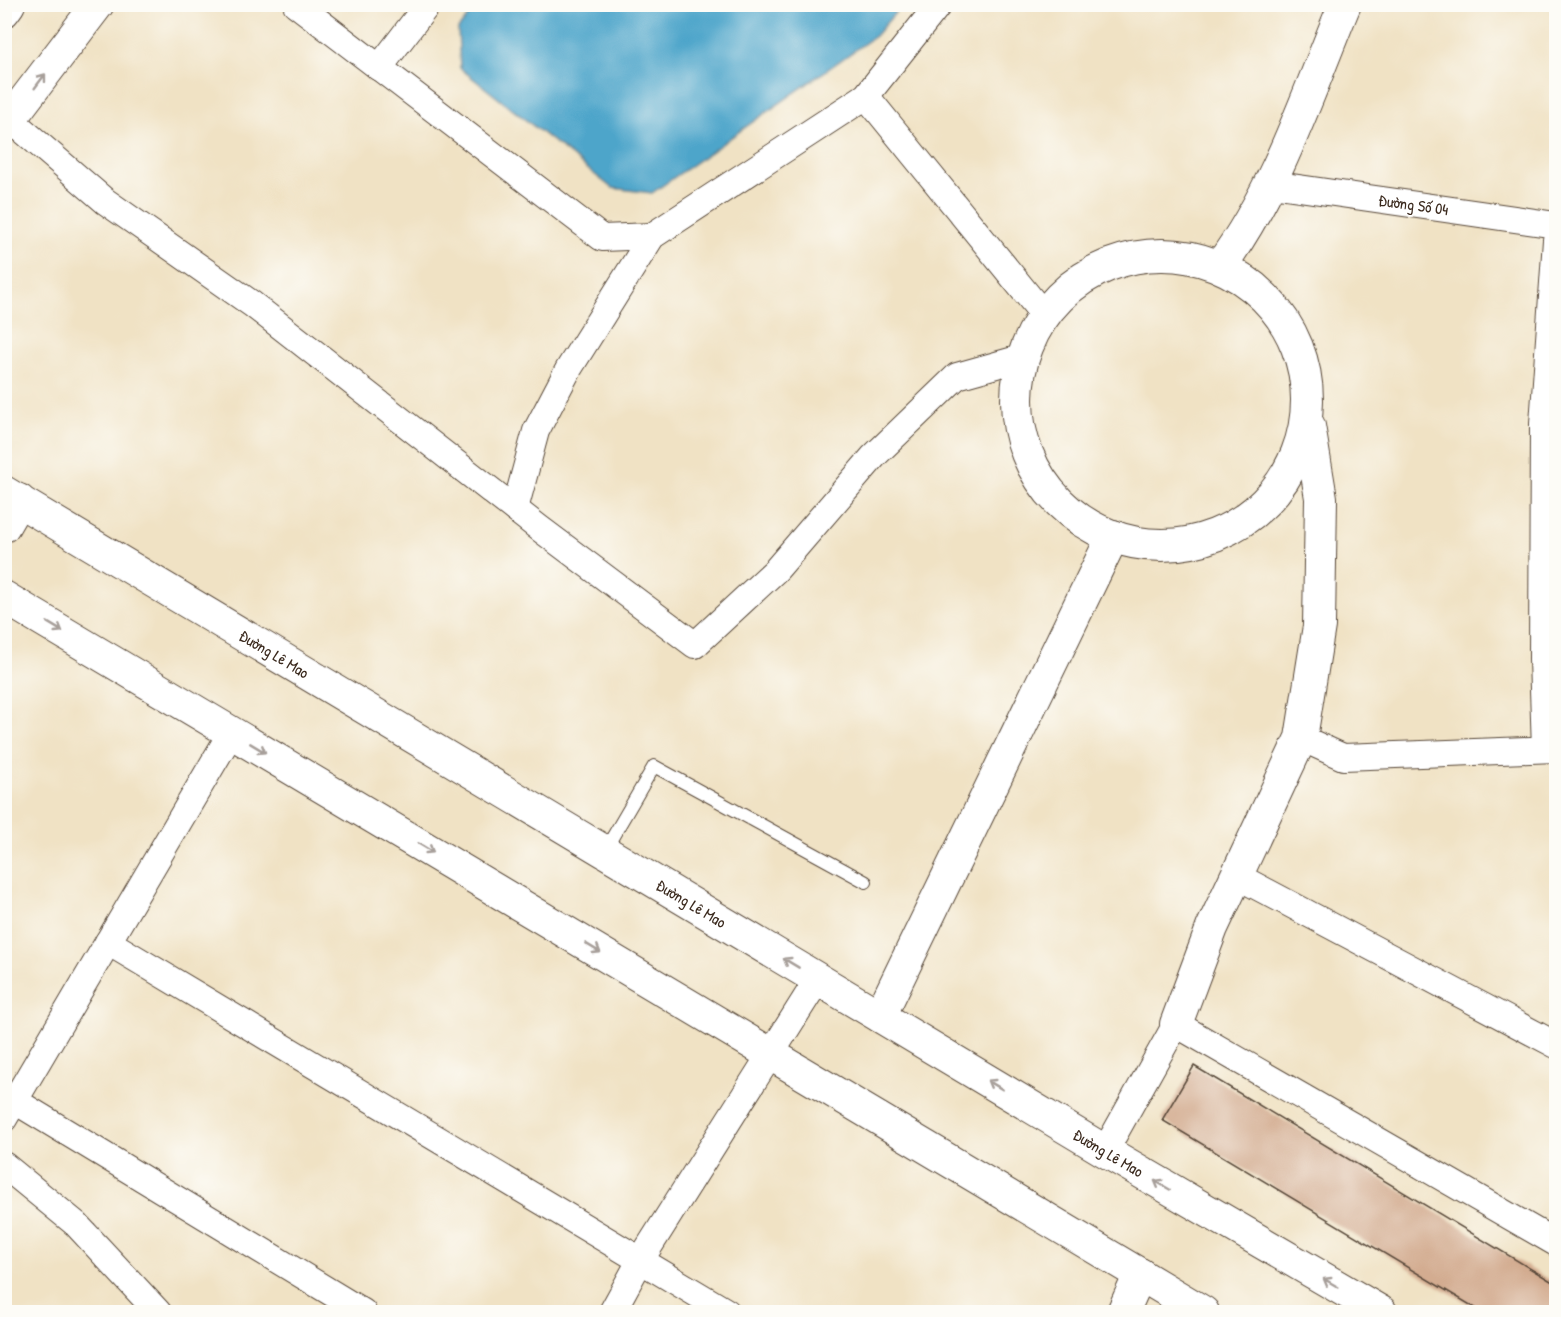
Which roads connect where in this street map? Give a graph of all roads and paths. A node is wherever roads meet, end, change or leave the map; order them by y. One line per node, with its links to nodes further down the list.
1 (9, 4): 7 (street)
2 (98, 4): 10 (street, one-way to 2)
3 (296, 4): 8 (street)
4 (428, 4): 8 (street)
5 (939, 4): 9 (street)
6 (1346, 4): 11 (street)
7 (4, 11)
8 (379, 68): 13 (street)
9 (866, 96): 13 (street); 16 (street)
10 (7, 120): 20 (street)
11 (1271, 184): 12 (street, Đường Số 04); 15 (street)
12 (1557, 225)
13 (652, 236): 20 (street)
14 (1557, 240): 25 (street)
15 (1221, 265): 16 (street); 18 (street)
16 (1043, 314): 17 (street)
17 (1021, 358): 20 (street); 21 (street)
18 (1307, 416): 21 (street); 24 (street)
19 (9, 506): 26 (street, Đường Lê Mao)
20 (515, 509)
21 (1113, 536): 31 (street)
22 (4, 597): 23 (street, one-way to 23)
23 (231, 733): 29 (street); 34 (street, one-way to 34)
24 (1301, 738): 25 (street); 27 (street)
25 (1551, 749)
26 (604, 851): 28 (lane); 30 (street, Đường Lê Mao, one-way to 26)
27 (1237, 876): 32 (street); 33 (street)
28 (866, 882)
29 (108, 942): 35 (street); 39 (street)
30 (818, 979): 31 (street, Đường Lê Mao); 34 (street)
31 (880, 1016): 36 (street, Đường Lê Mao, one-way to 31)
32 (1176, 1024): 36 (street); 38 (street)
33 (1557, 1045)
34 (770, 1054): 39 (street); 40 (street)
35 (10, 1110): 42 (street)
36 (1105, 1151): 47 (street, Đường Lê Mao, one-way to 36)
37 (4, 1165): 41 (street)
38 (1557, 1243)
39 (640, 1261): 43 (street); 44 (street)
40 (1140, 1274): 45 (street); 46 (street)
41 (158, 1312)
42 (363, 1312)
43 (612, 1312)
44 (726, 1312)
45 (1123, 1312)
46 (1203, 1312)
47 (1381, 1312)

